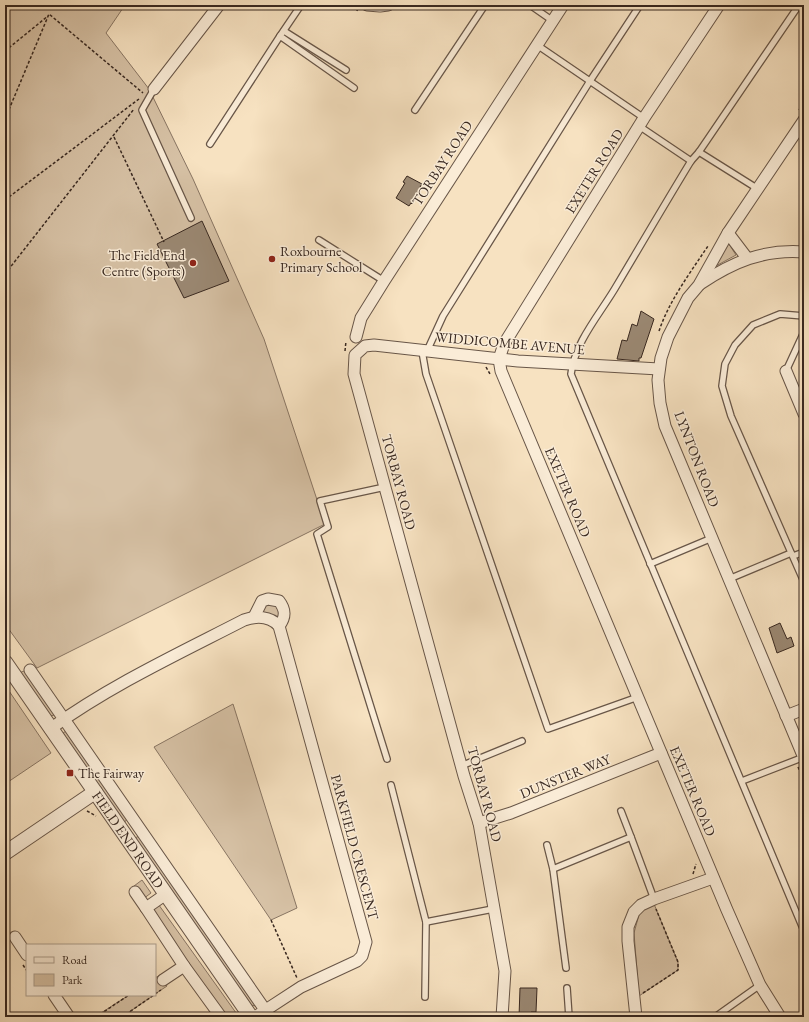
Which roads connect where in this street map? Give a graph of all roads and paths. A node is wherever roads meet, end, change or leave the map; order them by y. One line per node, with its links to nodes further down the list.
1 (219, 5): 20 (street)
2 (301, 5): 13 (lane)
3 (367, 5): 4 (street)
4 (388, 5)
5 (485, 5): 22 (lane)
6 (530, 5): 12 (lane)
7 (563, 5): 12 (street, TORBAY ROAD)
8 (640, 5): 18 (lane)
9 (719, 5): 25 (street, EXETER ROAD)
10 (799, 5): 28 (lane)
11 (49, 14): 16 (path); 20 (path); 24 (path)
12 (553, 21): 15 (street, TORBAY ROAD)
13 (284, 31): 14 (lane); 17 (lane)
14 (280, 36): 19 (lane); 27 (lane)
15 (537, 45): 18 (lane); 40 (street, TORBAY ROAD)
16 (5, 51)
17 (346, 70)
18 (590, 81): 25 (lane); 47 (lane)
19 (354, 88)
20 (149, 92): 26 (path); 31 (path); 32 (lane)
21 (804, 103): 23 (path)
22 (415, 110)
23 (800, 117): 30 (street, LYNTON ROAD)
24 (5, 119)
25 (642, 122): 29 (lane); 50 (street, EXETER ROAD)
26 (114, 137): 35 (path); 39 (path)
27 (210, 144)
28 (700, 152): 29 (lane); 30 (lane)
29 (691, 161): 51 (lane)
30 (758, 189): 33 (street, LYNTON ROAD)
31 (5, 200)
32 (191, 218)
33 (728, 233): 38 (street); 41 (street, LYNTON ROAD)
34 (319, 240): 40 (lane)
35 (164, 242)
36 (711, 242): 45 (path)
37 (804, 252): 38 (street)
38 (747, 258): 41 (street)
39 (5, 274)
40 (384, 281): 44 (street, TORBAY ROAD)
41 (699, 285): 52 (street, LYNTON ROAD)
42 (804, 316): 59 (lane)
43 (804, 332): 53 (lane)
44 (352, 336): 46 (lane, TORBAY ROAD); 48 (path)
45 (657, 336)
46 (359, 350): 47 (street, WIDDICOMBE AVENUE); 56 (street, TORBAY ROAD)
47 (424, 351): 49 (street, WIDDICOMBE AVENUE); 67 (lane)
48 (345, 353)
49 (484, 357): 50 (street, WIDDICOMBE AVENUE); 54 (path)
50 (499, 359): 51 (street, WIDDICOMBE AVENUE); 67 (street, EXETER ROAD)
51 (572, 364): 52 (street, WIDDICOMBE AVENUE); 60 (lane)
52 (659, 369): 57 (street, LYNTON ROAD)
53 (786, 371): 55 (street)
54 (492, 379)
55 (804, 414)
56 (385, 486): 74 (lane); 76 (street, TORBAY ROAD)
57 (712, 538): 60 (lane); 61 (street, LYNTON ROAD)
58 (804, 552): 59 (lane)
59 (792, 555): 61 (lane); 62 (lane)
60 (650, 564): 77 (lane)
61 (729, 579): 69 (street, LYNTON ROAD)
62 (804, 582)
63 (254, 617): 64 (street); 64 (street); 70 (street)
64 (279, 626): 112 (street, PARKFIELD CRESCENT)
65 (5, 662): 71 (street, FIELD END ROAD)
66 (30, 670): 70 (street)
67 (638, 697): 73 (street, EXETER ROAD)
68 (804, 709): 69 (street)
69 (786, 716): 75 (street, LYNTON ROAD)
70 (64, 719): 71 (street); 112 (street)
71 (50, 729): 80 (street, FIELD END ROAD)
72 (522, 741): 76 (lane)
73 (661, 753): 82 (street, DUNSTER WAY); 89 (street, EXETER ROAD)
74 (387, 759)
75 (801, 759): 77 (lane); 78 (path)
76 (461, 766): 82 (street, TORBAY ROAD)
77 (742, 781): 97 (lane)
78 (804, 781)
79 (391, 785): 96 (lane)
80 (95, 792): 85 (street); 91 (street, FIELD END ROAD)
81 (621, 811): 83 (lane)
82 (479, 823): 94 (street, TORBAY ROAD)
83 (631, 837): 87 (lane); 92 (lane)
84 (546, 845): 87 (lane)
85 (5, 853)
86 (695, 862): 88 (path)
87 (553, 869): 101 (lane)
88 (690, 876)
89 (713, 878): 92 (street); 104 (street, EXETER ROAD)
90 (135, 892): 93 (street)
91 (166, 894): 93 (street); 117 (street, FIELD END ROAD)
92 (654, 902): 110 (path); 121 (street)
93 (146, 908): 100 (street)
94 (494, 909): 96 (lane); 119 (street, TORBAY ROAD)
95 (271, 920): 102 (path)
96 (426, 922): 111 (lane)
97 (804, 931)
98 (15, 937): 99 (street)
99 (26, 954)
100 (184, 966): 103 (street); 116 (street)
101 (566, 968)
102 (299, 979)
103 (162, 985): 106 (path)
104 (760, 985): 122 (lane); 123 (street, EXETER ROAD)
105 (567, 988): 120 (lane)
106 (156, 992)
107 (55, 996): 113 (street)
108 (128, 996): 114 (path)
109 (153, 996): 115 (path)
110 (639, 996)
111 (425, 997)
112 (268, 1013): 118 (street, PARKFIELD CRESCENT)
113 (69, 1017)
114 (96, 1017)
115 (122, 1017)
116 (221, 1017)
117 (251, 1017)
118 (255, 1017)
119 (502, 1017)
120 (569, 1017)
121 (636, 1017)
122 (715, 1017)
123 (780, 1017)

